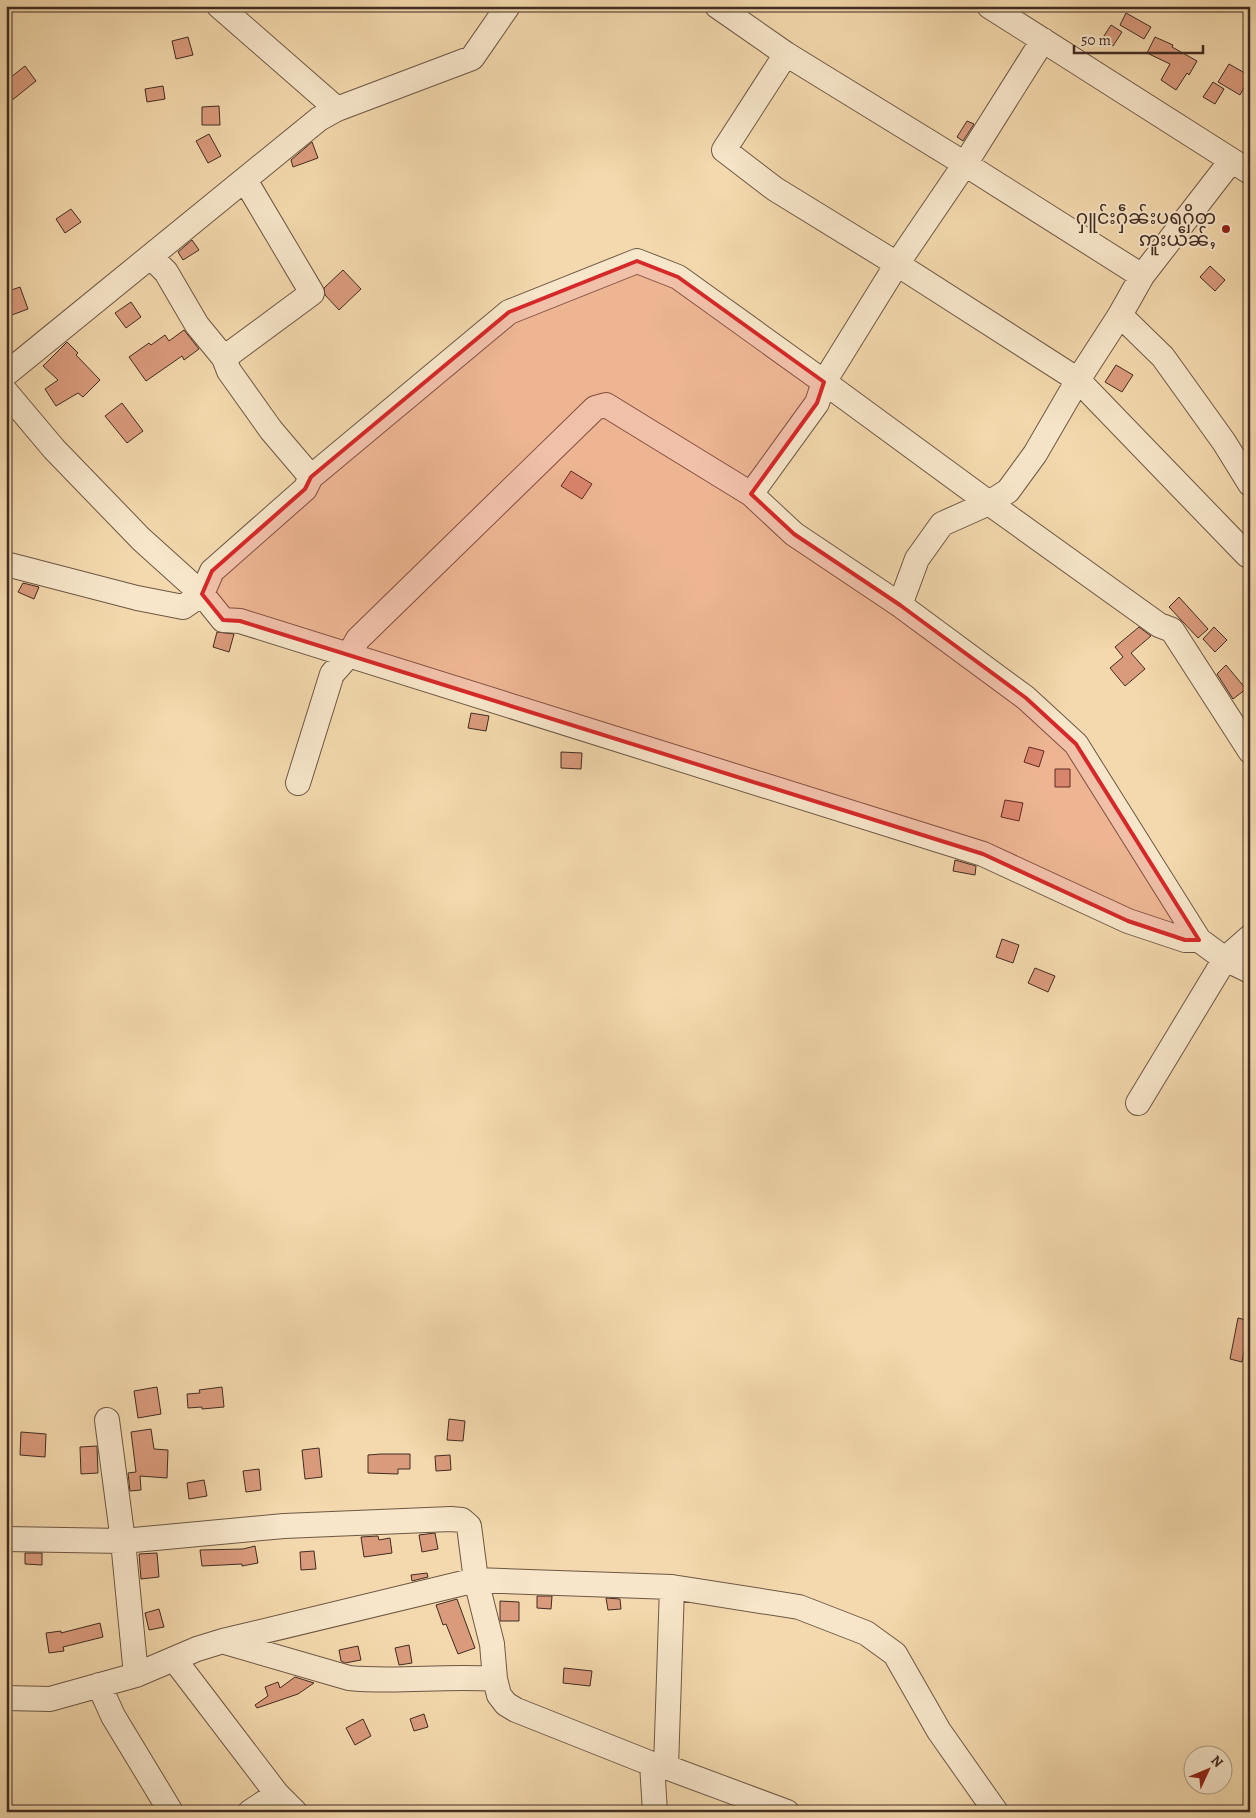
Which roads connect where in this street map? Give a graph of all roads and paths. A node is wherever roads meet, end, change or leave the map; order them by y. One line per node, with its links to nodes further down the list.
1 (218, 6): 7 (street)
2 (508, 6): 7 (street)
3 (717, 6): 6 (street)
4 (989, 6): 5 (street)
5 (1043, 40): 8 (street); 9 (street)
6 (786, 54): 8 (street); 12 (street)
7 (337, 109): 10 (street)
8 (965, 164): 12 (street); 13 (street)
9 (1240, 166): 13 (street)
10 (245, 180): 11 (street); 15 (street)
11 (151, 257): 15 (street); 16 (street)
12 (897, 264): 17 (street); 18 (street)
13 (1142, 276): 14 (street)
14 (1120, 315): 17 (street); 21 (street)
15 (224, 358): 20 (street)
16 (6, 374)
17 (1078, 380): 23 (street); 24 (street)
18 (824, 382): 20 (street); 22 (street); 23 (street)
19 (6, 392): 26 (street)
20 (311, 477): 26 (street)
21 (1250, 484)
22 (751, 494): 27 (street); 28 (street)
23 (989, 503): 27 (street); 29 (street)
24 (1247, 555)
25 (6, 564): 26 (street)
26 (202, 594): 28 (street)
27 (900, 604): 32 (street)
28 (348, 656): 30 (street); 32 (street)
29 (1250, 751)
30 (298, 783)
31 (1250, 937): 33 (street)
32 (1198, 940): 33 (street)
33 (1225, 959): 34 (street); 35 (street)
34 (1250, 971)
35 (1138, 1103)
36 (107, 1420): 38 (street)
37 (6, 1539): 38 (street)
38 (123, 1541): 39 (street); 43 (street)
39 (476, 1580): 40 (street); 41 (street); 44 (street)
40 (672, 1587): 47 (street); 54 (street)
41 (223, 1641): 42 (street); 44 (street)
42 (174, 1659): 43 (street); 48 (street)
43 (136, 1675): 45 (street)
44 (495, 1679): 47 (street)
45 (99, 1685): 46 (street); 49 (street)
46 (6, 1698)
47 (659, 1765): 52 (street); 53 (street)
48 (276, 1794): 50 (street); 51 (street)
49 (171, 1812)
50 (250, 1812)
51 (295, 1812)
52 (656, 1812)
53 (786, 1812)
54 (996, 1812)

